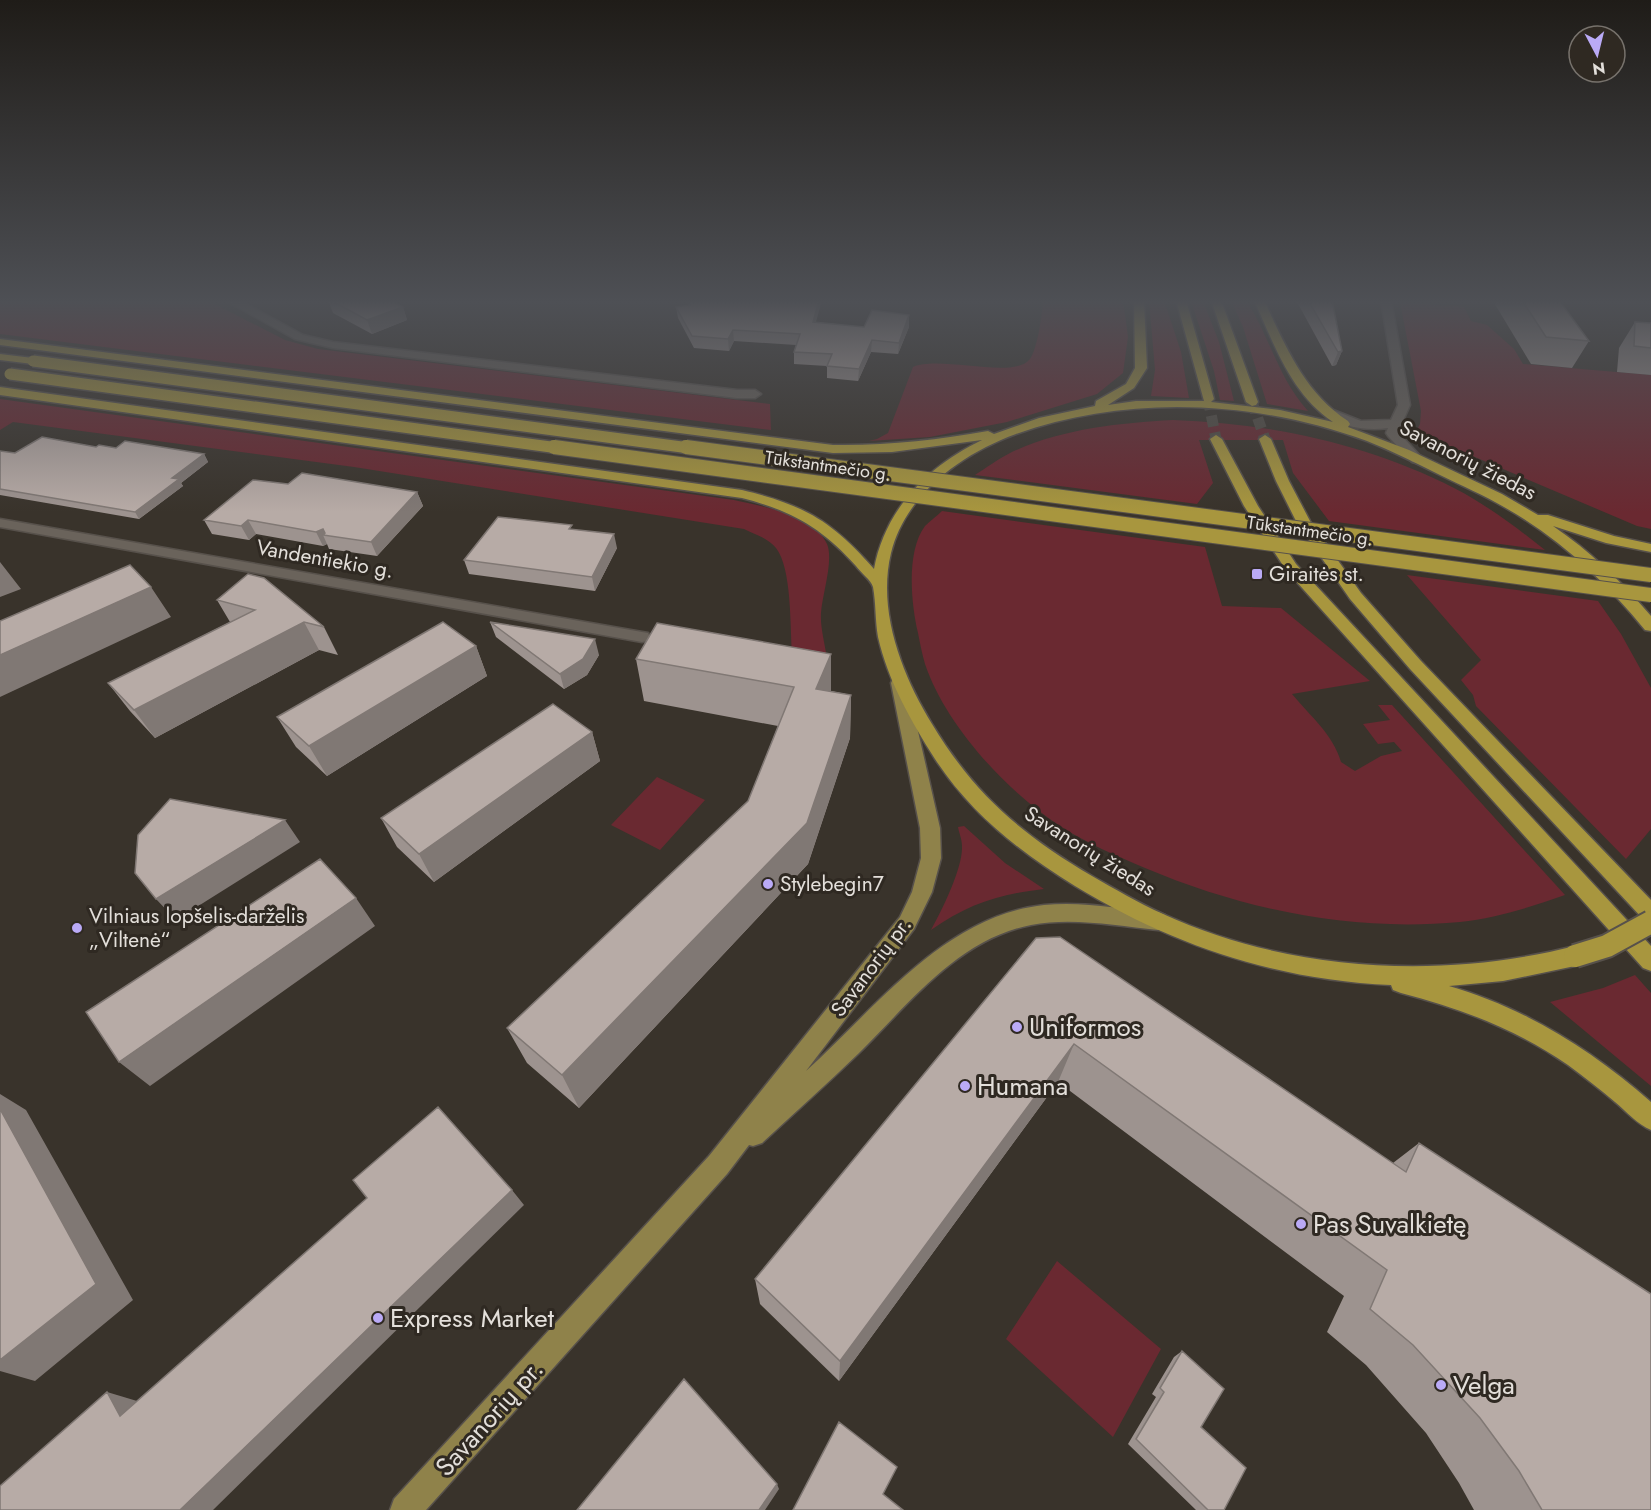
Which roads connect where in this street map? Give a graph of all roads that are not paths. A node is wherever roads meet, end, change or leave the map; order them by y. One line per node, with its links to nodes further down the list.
1 (105, 370): 25 (highway, Tūkstantmečio g., bridge)
2 (222, 370): 17 (highway)
3 (543, 370): 11 (street)
4 (1139, 370): 14 (highway)
5 (1201, 370): 12 (highway)
6 (1241, 370): 13 (highway)
7 (1294, 370): 15 (highway)
8 (1398, 370): 16 (street)
9 (5, 374): 27 (highway, Tūkstantmečio g., bridge)
10 (0, 391): 26 (highway)
11 (755, 394)
12 (1208, 399)
13 (1252, 402)
14 (1089, 409): 17 (highway, Savanorių žiedas); 18 (highway, Savanorių žiedas)
15 (1323, 410): 16 (street); 18 (highway)
16 (1395, 423): 21 (street)
17 (1011, 431): 26 (highway, Savanorių žiedas)
18 (1370, 437): 21 (highway, Savanorių žiedas)
19 (1216, 439): 34 (highway)
20 (1265, 439): 31 (highway)
21 (1417, 459): 22 (highway, Savanorių žiedas)
22 (1513, 506): 24 (highway); 28 (highway, Savanorių žiedas)
23 (0, 523): 29 (street, Vandentiekio g.)
24 (1651, 548)
25 (1651, 575)
26 (879, 584): 30 (highway, Savanorių žiedas)
27 (1651, 595)
28 (1651, 626)
29 (642, 637)
30 (895, 667): 32 (highway, Savanorių žiedas); 37 (main road, Savanorių pr.)
31 (1651, 914)
32 (1158, 921): 35 (highway, Savanorių žiedas); 37 (main road, Savanorių pr.)
33 (1651, 922): 35 (highway, Savanorių žiedas, bridge)
34 (1651, 961)
35 (1368, 974): 36 (highway)
36 (1651, 1118)
37 (718, 1165): 38 (main road, Savanorių pr.)
38 (405, 1510)

